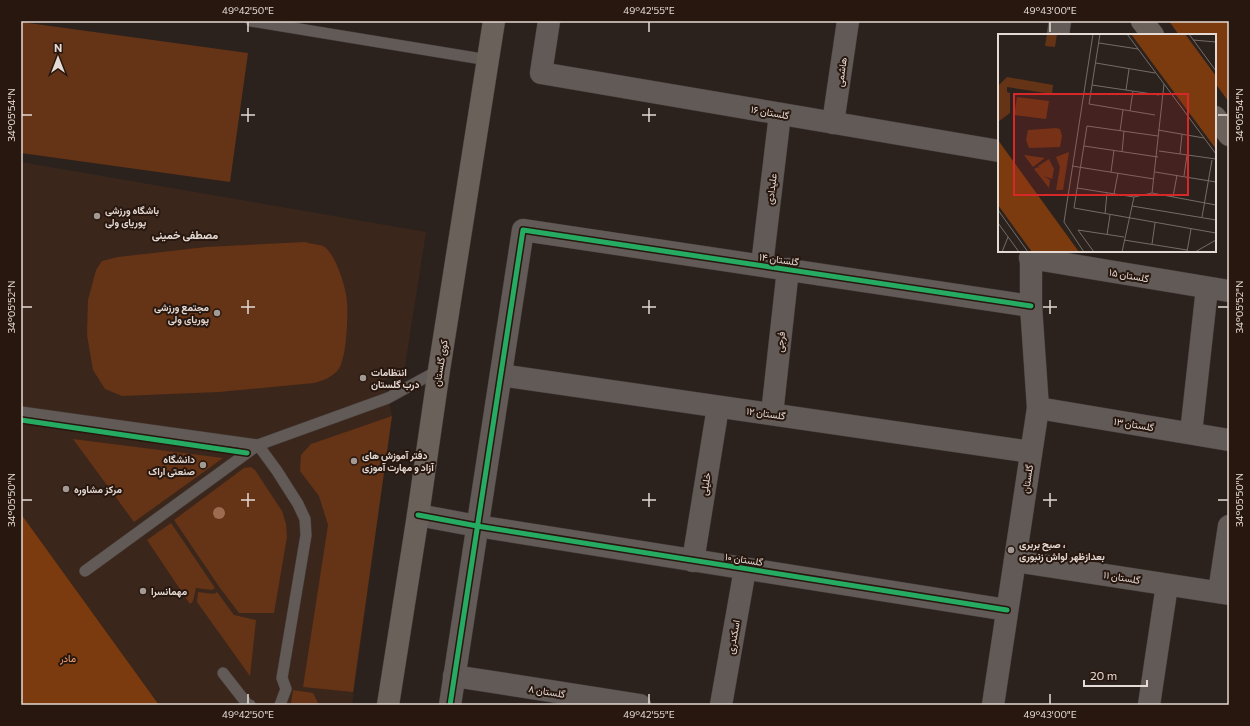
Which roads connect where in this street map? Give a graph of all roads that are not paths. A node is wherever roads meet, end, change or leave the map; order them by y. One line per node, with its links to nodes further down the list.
1 (251, 21): 9 (lane)
2 (494, 21): 9 (street, کوی گلستان)
3 (549, 21): 10 (street, گلستان ۱۶)
4 (848, 21): 12 (street, هاشمی)
5 (1060, 21): 7 (street)
6 (1142, 21): 8 (street)
7 (1058, 34)
8 (1152, 34)
9 (488, 60): 21 (street, کوی گلستان)
10 (780, 114): 12 (street, گلستان ۱۶); 16 (street, علیدادی)
11 (1216, 118): 13 (street)
12 (833, 123): 14 (street, گلستان ۱۶)
13 (1229, 135)
14 (998, 151)
15 (1030, 254): 18 (street, گلستان ۱۵); 20 (street, گلستان)
16 (762, 265): 17 (street, گلستان ۱۴); 22 (street, گلستان ۱۴)
17 (788, 269): 20 (street, گلستان ۱۴); 26 (street, فرجی)
18 (1208, 288): 19 (street, گلستان ۱۵); 27 (street)
19 (1229, 292)
20 (1031, 306): 24 (street, گلستان)
21 (439, 370): 29 (lane); 31 (street, کوی گلستان)
22 (501, 375): 23 (street, گلستان ۱۲); 32 (street)
23 (718, 406): 26 (street, گلستان ۱۲); 34 (street, خلیلی)
24 (1038, 408): 27 (street, گلستان ۱۳); 30 (street, گلستان)
25 (21, 412): 29 (lane)
26 (772, 414): 30 (street, گلستان ۱۲)
27 (1191, 433): 28 (street, گلستان ۱۳)
28 (1229, 440)
29 (258, 445): 37 (lane); 44 (lane)
30 (1031, 452): 35 (street, گلستان)
31 (418, 515): 32 (street, گلستان ۱۰); 45 (street, کوی گلستان)
32 (477, 526): 34 (street, گلستان ۱۰); 42 (street)
33 (1229, 526): 39 (street)
34 (693, 561): 36 (street, گلستان ۱۰)
35 (1015, 561): 38 (street, گلستان ۱۱); 40 (street, گلستان)
36 (745, 569): 40 (street, گلستان ۱۰); 48 (street, اسکندری)
37 (86, 571)
38 (1167, 584): 39 (street, گلستان ۱۱); 50 (street)
39 (1224, 593)
40 (1007, 610): 49 (street, گلستان)
41 (223, 673): 43 (lane)
42 (454, 676): 46 (street); 47 (street, گلستان ۸)
43 (250, 705)
44 (280, 705)
45 (388, 705)
46 (450, 705)
47 (640, 705)
48 (721, 705)
49 (994, 705)
50 (1149, 705)

